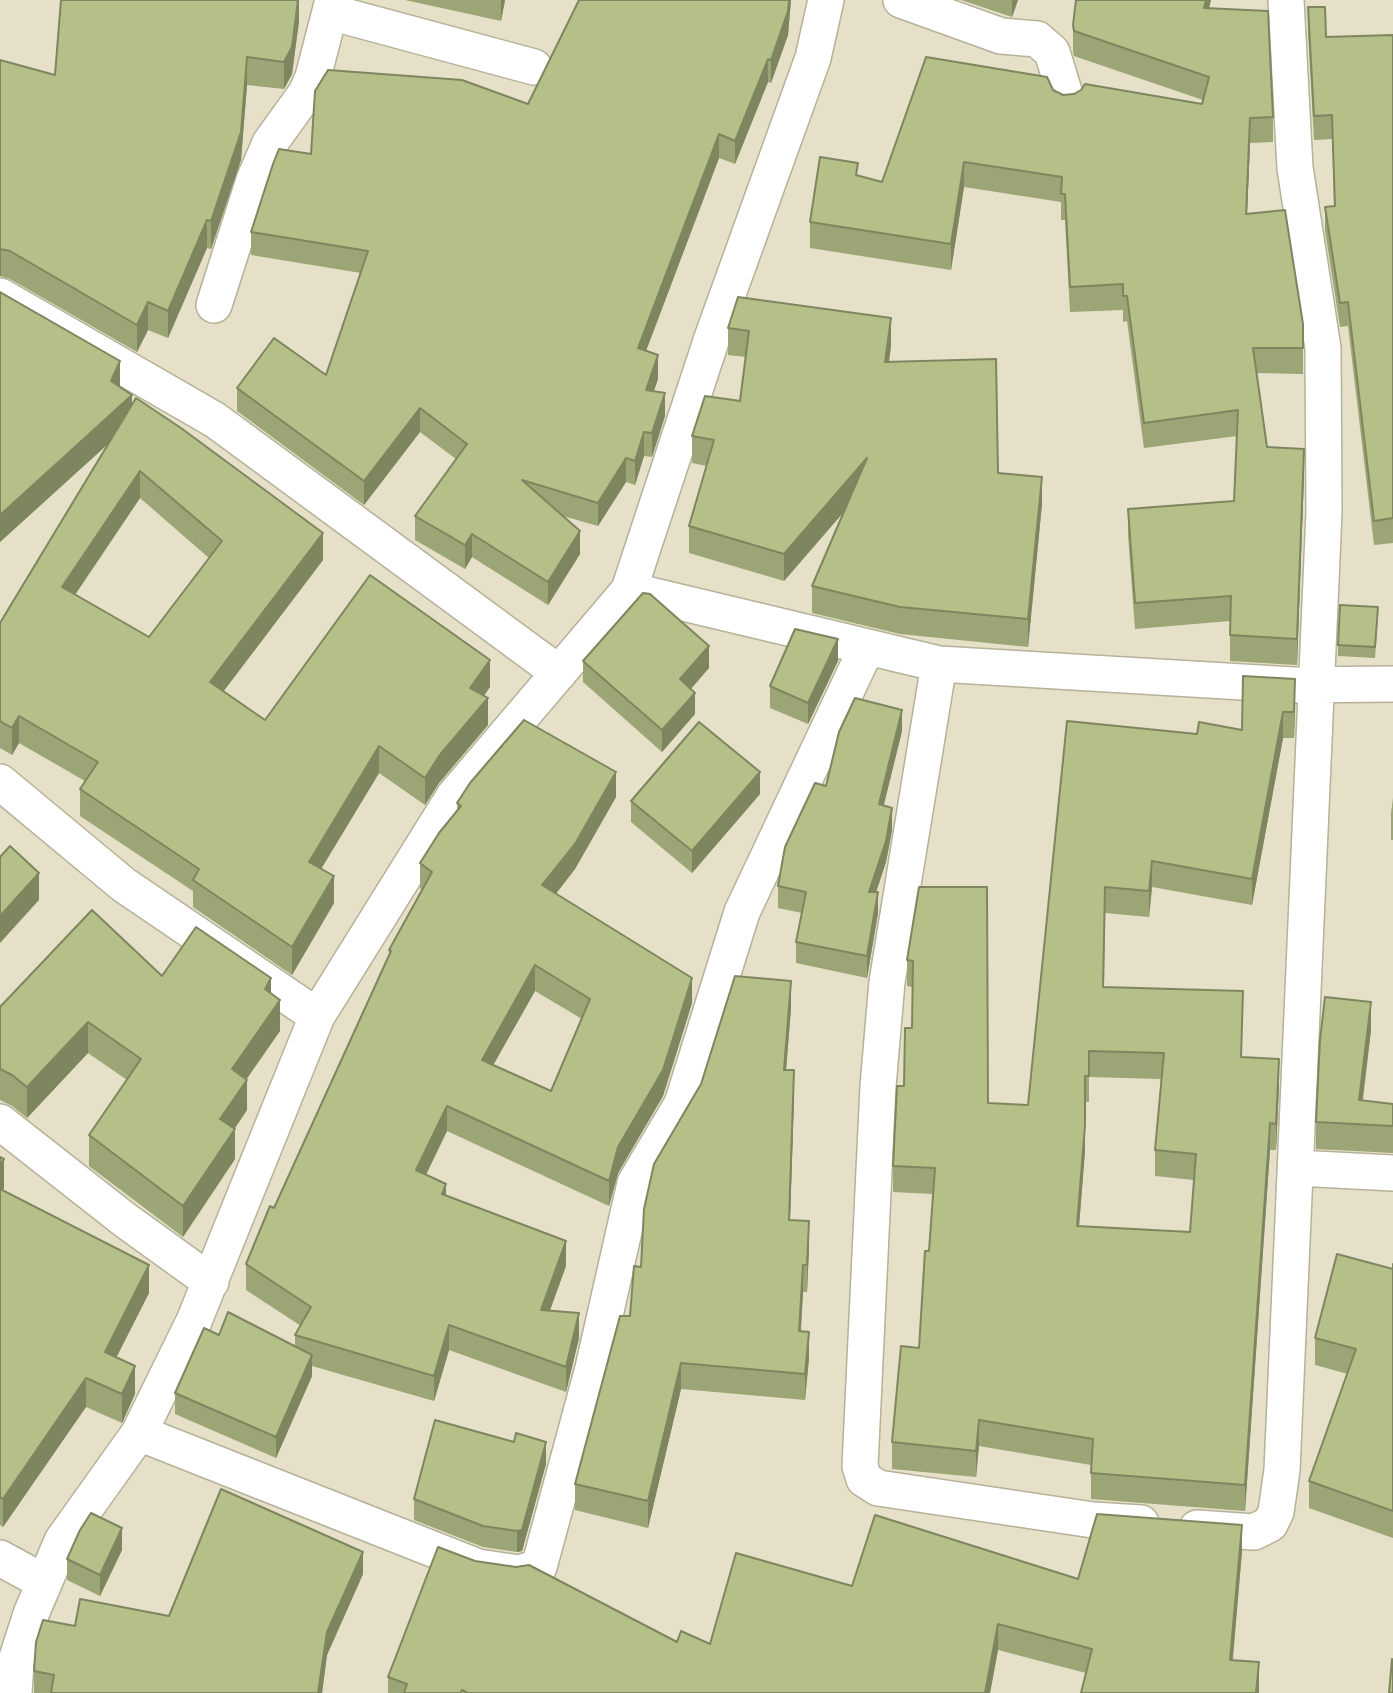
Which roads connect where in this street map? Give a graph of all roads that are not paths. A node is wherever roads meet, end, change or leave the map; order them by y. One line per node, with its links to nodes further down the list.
1 (826, 0): 9 (street)
2 (901, 0): 6 (street)
3 (1286, 0): 14 (street)
4 (332, 6): 5 (street); 8 (street)
5 (534, 67)
6 (1068, 101)
7 (0, 296): 12 (street)
8 (214, 305)
9 (629, 590): 10 (street); 12 (street)
10 (867, 648): 11 (street); 21 (street)
11 (939, 664): 14 (street); 18 (street)
12 (559, 673): 16 (street)
13 (1393, 684): 14 (street)
14 (1318, 685): 18 (street)
15 (0, 782): 16 (street)
16 (317, 1016): 20 (street)
17 (0, 1122): 20 (street)
18 (1296, 1168): 19 (street)
19 (1393, 1173)
20 (211, 1282): 21 (street)
21 (139, 1433): 23 (street)
22 (0, 1558): 23 (street)
23 (44, 1583): 24 (street)
24 (15, 1693)

